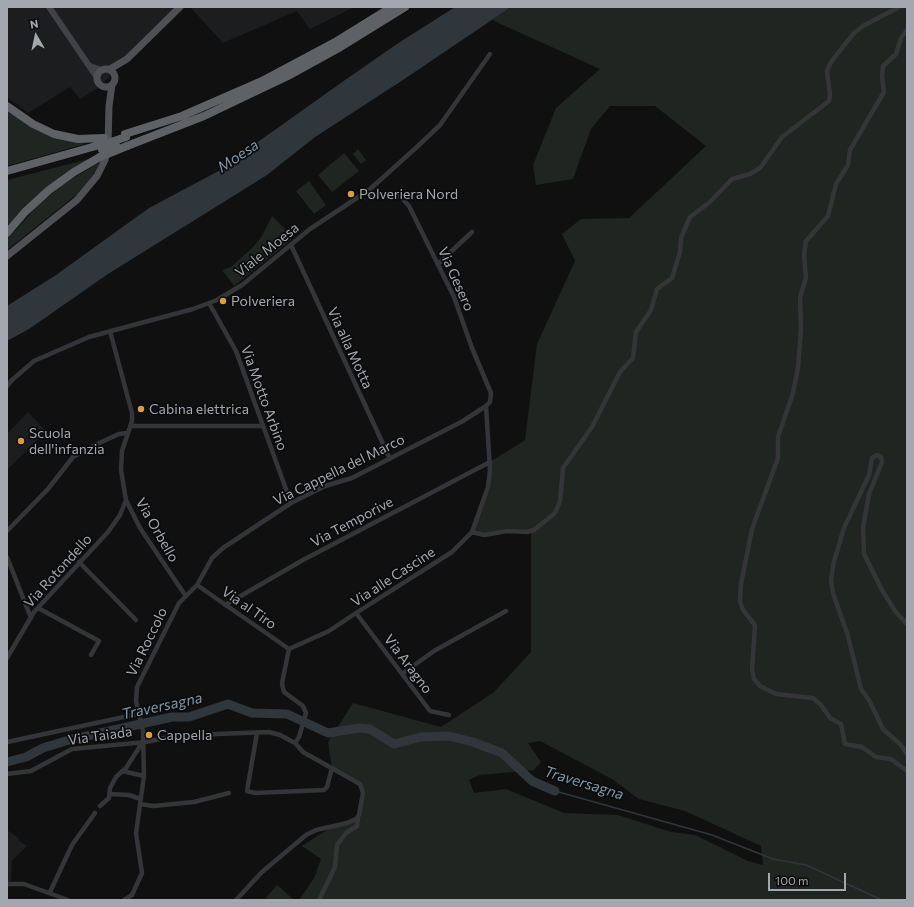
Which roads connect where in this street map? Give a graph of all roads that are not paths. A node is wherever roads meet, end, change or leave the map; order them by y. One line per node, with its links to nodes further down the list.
1 (48, 7): 9 (street)
2 (180, 7): 8 (main road)
3 (392, 7): 18 (highway)
4 (405, 7): 18 (highway)
5 (900, 7): 40 (street)
6 (907, 30): 66 (street)
7 (490, 54): 22 (street, Viale Moesa)
8 (127, 59): 11 (main road); 13 (main road)
9 (88, 65): 10 (street); 12 (street)
10 (102, 70): 11 (main road); 12 (main road)
11 (110, 70): 13 (main road)
12 (96, 76): 15 (main road)
13 (115, 77): 14 (main road)
14 (112, 86): 15 (main road); 17 (main road)
15 (103, 87): 17 (main road)
16 (7, 106): 19 (highway)
17 (109, 106): 26 (main road)
18 (126, 140): 19 (highway, bridge); 19 (highway)
19 (102, 148): 20 (highway); 21 (highway); 24 (highway)
20 (7, 171)
21 (7, 176)
22 (369, 190): 25 (street, Viale Moesa); 27 (street, Via Gesero)
23 (472, 232): 27 (street)
24 (7, 233)
25 (291, 246): 28 (street, Viale Moesa); 35 (street, Via alla Motta)
26 (7, 256)
27 (438, 264): 31 (street, Via Gesero)
28 (209, 303): 29 (street, Viale Moesa); 33 (street, Via Motto Arbino)
29 (110, 330): 30 (street, Viale Moesa); 32 (street, Via Orbello)
30 (7, 386)
31 (486, 406): 35 (street, Via Cappella del Marco); 36 (street, Via alle Cascine)
32 (130, 426): 33 (street); 34 (street, Via Orbello)
33 (263, 426): 38 (street, Via Motto Arbino)
34 (127, 433): 37 (street, Via Orbello); 39 (street)
35 (390, 459): 38 (street, Via Cappella del Marco)
36 (490, 462): 40 (street, Via alle Cascine); 46 (street, Via Temporive)
37 (126, 500): 42 (street, Via Rotondello); 44 (street, Via Orbello)
38 (291, 503): 43 (street, Via Cappella del Marco)
39 (7, 531)
40 (472, 532): 49 (street, Via alle Cascine)
41 (7, 557): 50 (street)
42 (79, 562): 47 (street, Via Rotondello); 51 (street)
43 (197, 585): 44 (street, Via Cappella del Marco); 46 (street, Via al Tiro)
44 (185, 595): 45 (street, Via Cappella del Marco)
45 (181, 601): 58 (street, Via Roccolo)
46 (225, 605): 53 (street, Via al Tiro)
47 (38, 608): 50 (street, Via Rotondello); 54 (street)
48 (506, 611): 56 (street)
49 (356, 613): 53 (street, Via alle Cascine); 56 (street, Via Aragno)
50 (31, 618): 55 (street, Via Rotondello)
51 (136, 620)
52 (907, 624): 63 (street)
53 (289, 649): 62 (street)
54 (91, 655)
55 (7, 658)
56 (402, 674): 57 (street, Via Aragno)
57 (449, 715)
58 (139, 716): 60 (street); 61 (street, Via Roccolo)
59 (257, 733): 61 (street, Via Taiada); 62 (street, Via Taiada); 64 (street)
60 (7, 742)
61 (143, 742): 65 (street); 67 (street, Via Taiada); 68 (street, Via Roccolo)
62 (294, 743): 64 (street, Via Taiada)
63 (907, 754)
64 (332, 768): 74 (street, Via Taiada)
65 (122, 771): 68 (street); 70 (street)
66 (907, 771)
67 (7, 774)
68 (144, 776): 71 (street, Via Roccolo)
69 (229, 793): 71 (street)
70 (110, 794): 71 (street); 72 (street)
71 (140, 802): 77 (street, Via Roccolo)
72 (100, 806)
73 (95, 813): 76 (street)
74 (358, 817): 80 (street); 81 (street)
75 (7, 884): 76 (street)
76 (50, 892): 78 (street)
77 (131, 899): 79 (street)
78 (65, 900)
79 (124, 900)
80 (236, 900)
81 (319, 900)

